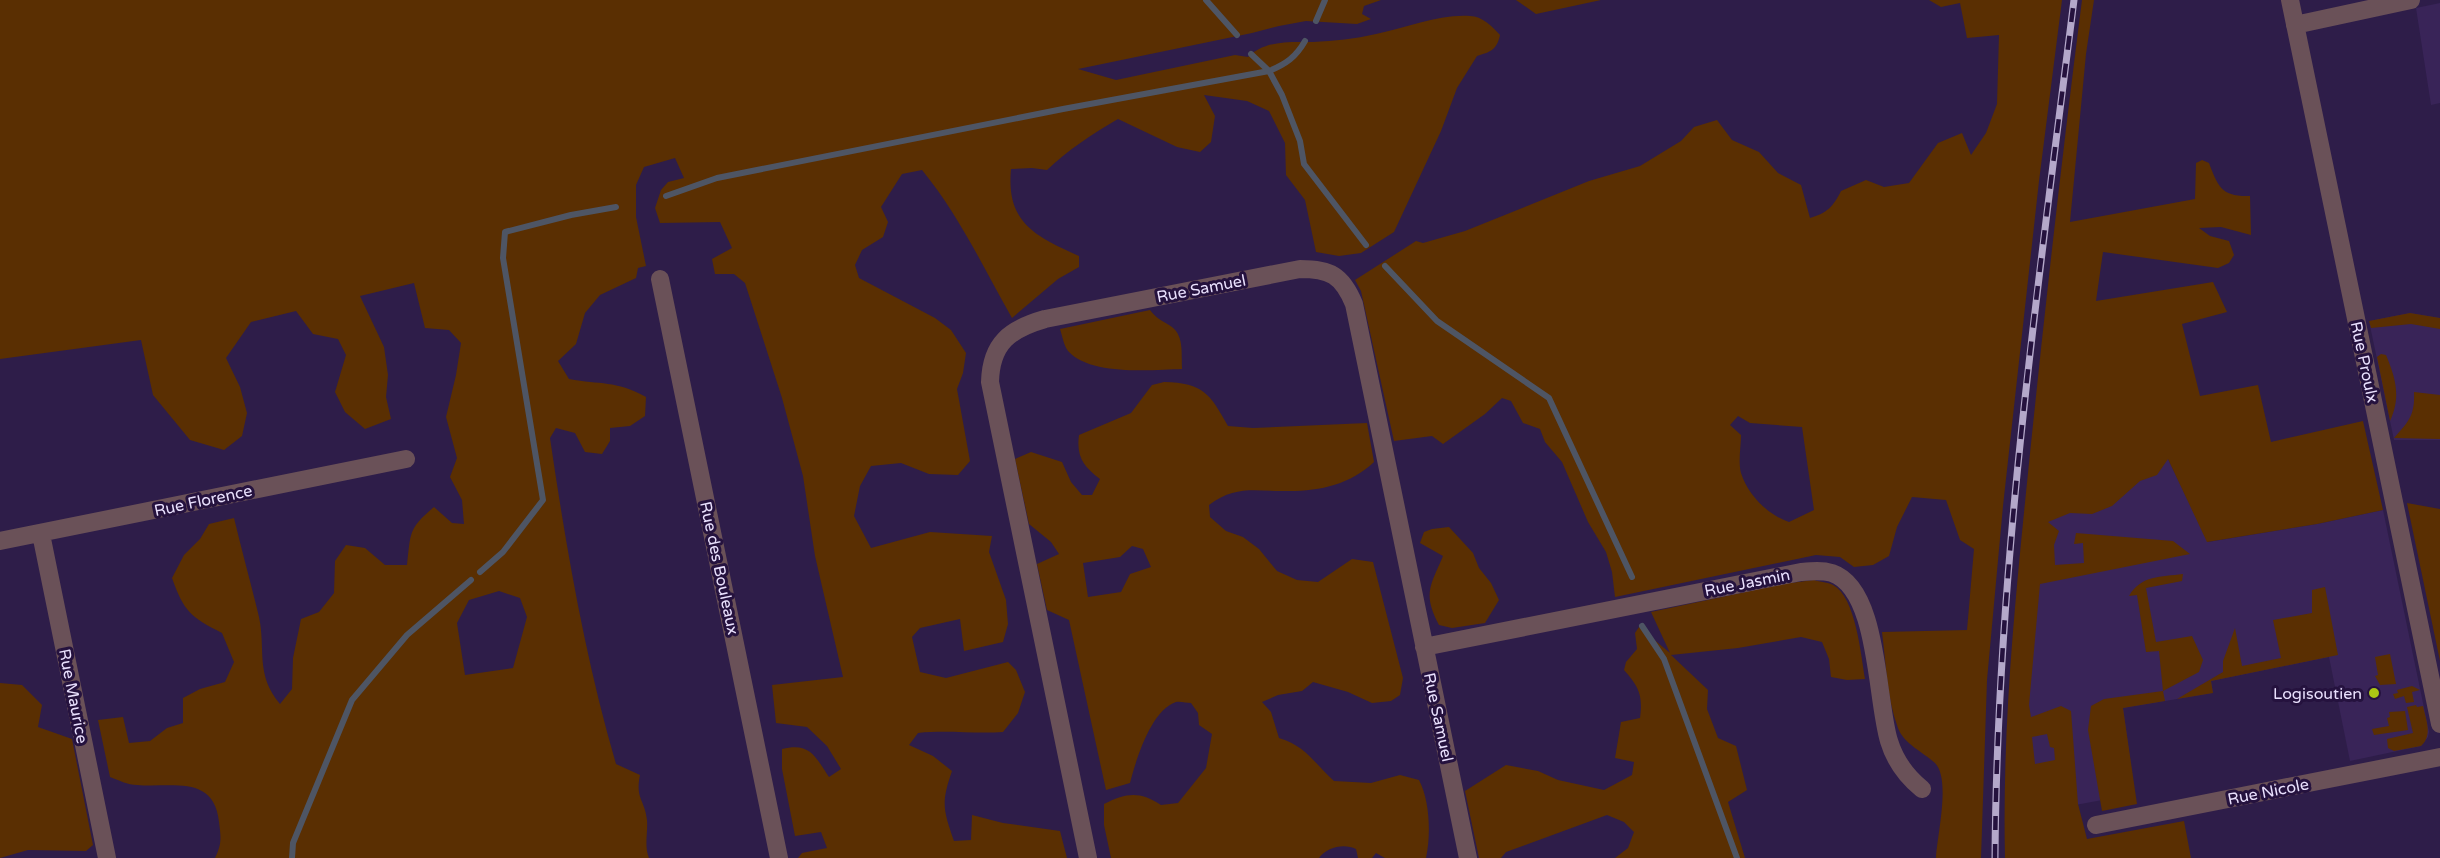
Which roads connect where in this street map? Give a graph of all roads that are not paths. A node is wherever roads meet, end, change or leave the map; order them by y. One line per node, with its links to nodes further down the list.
1 (2290, 0): 3 (street, Rue Proulx)
2 (2411, 0): 3 (street)
3 (2295, 25): 9 (street, Rue Proulx)
4 (660, 279): 14 (street, Rue des Bouleaux)
5 (406, 459): 6 (street, Rue Florence)
6 (41, 534): 7 (street, Rue Florence); 13 (street, Rue Maurice)
7 (0, 541)
8 (1424, 646): 11 (street, Rue Jasmin); 15 (street, Rue Samuel); 16 (street, Rue Samuel)
9 (2440, 724)
10 (2440, 757): 12 (street, Rue Nicole)
11 (1922, 789)
12 (2096, 825)
13 (107, 858)
14 (779, 858)
15 (1088, 858)
16 (1468, 858)

